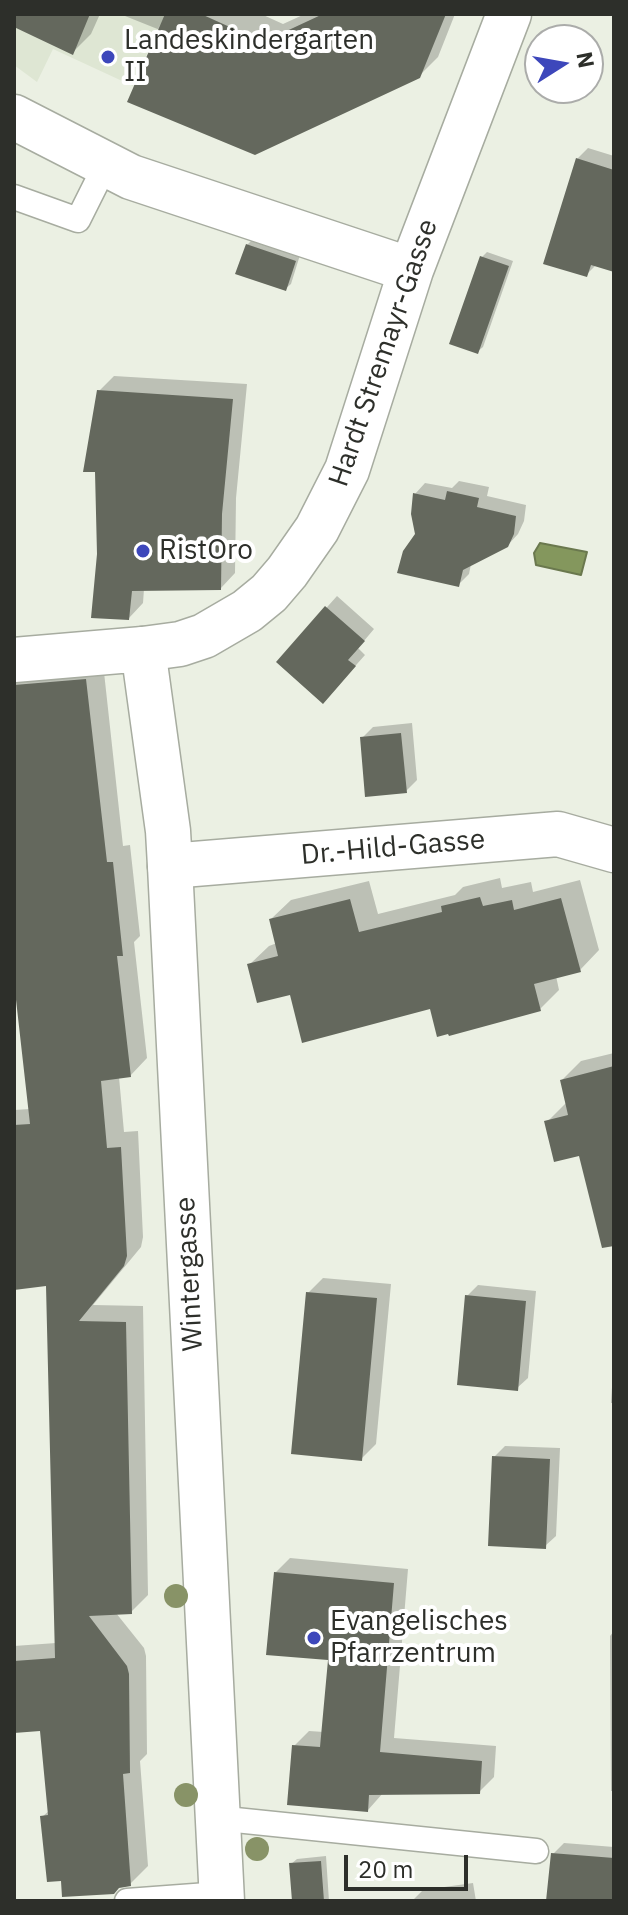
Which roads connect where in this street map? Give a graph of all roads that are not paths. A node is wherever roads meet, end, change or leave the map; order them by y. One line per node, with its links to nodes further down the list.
1 (509, 14): 5 (street, Hardt Stremayr-Gasse)
2 (14, 117): 3 (street)
3 (106, 164): 4 (lane); 5 (street)
4 (14, 197)
5 (411, 270): 6 (street, Hardt Stremayr-Gasse)
6 (143, 649): 7 (street, Hardt Stremayr-Gasse); 9 (street, Wintergasse)
7 (14, 660)
8 (614, 850): 9 (street, Dr.-Hild-Gasse)
9 (170, 866): 10 (street, Wintergasse)
10 (216, 1818): 11 (lane); 12 (street, Wintergasse)
11 (536, 1851)
12 (221, 1897): 13 (lane)
13 (127, 1901)

